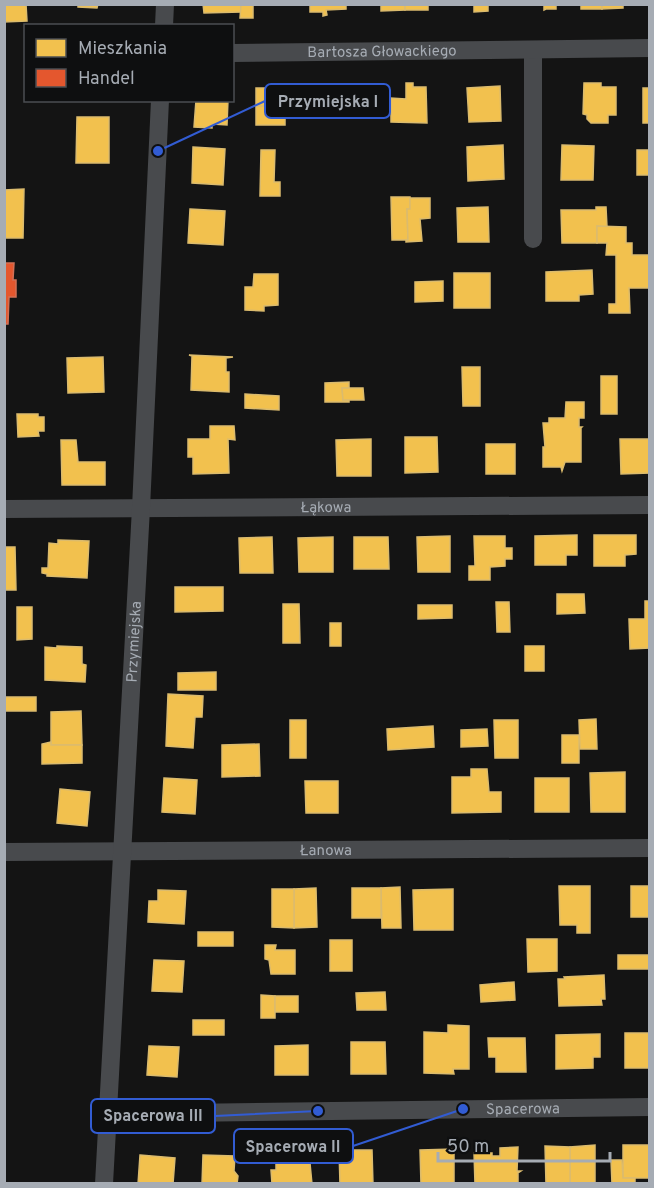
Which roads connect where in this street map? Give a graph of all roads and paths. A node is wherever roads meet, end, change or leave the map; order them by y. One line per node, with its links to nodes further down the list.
1 (165, 4): 2 (street)
2 (164, 24)
3 (650, 48): 4 (street, Bartosza Głowackiego)
4 (533, 50): 5 (street, Bartosza Głowackiego); 7 (street)
5 (234, 52)
6 (160, 102): 9 (street, Przymiejska)
7 (533, 239)
8 (650, 505): 9 (street, Łąkowa)
9 (141, 508): 10 (street, Łąkowa); 12 (street, Przymiejska)
10 (4, 509)
11 (650, 848): 12 (street, Łanowa)
12 (123, 851): 13 (street, Łanowa); 15 (street, Przymiejska)
13 (4, 852)
14 (650, 1107): 15 (street, Spacerowa)
15 (107, 1114): 16 (street, Przymiejska)
16 (104, 1184)

